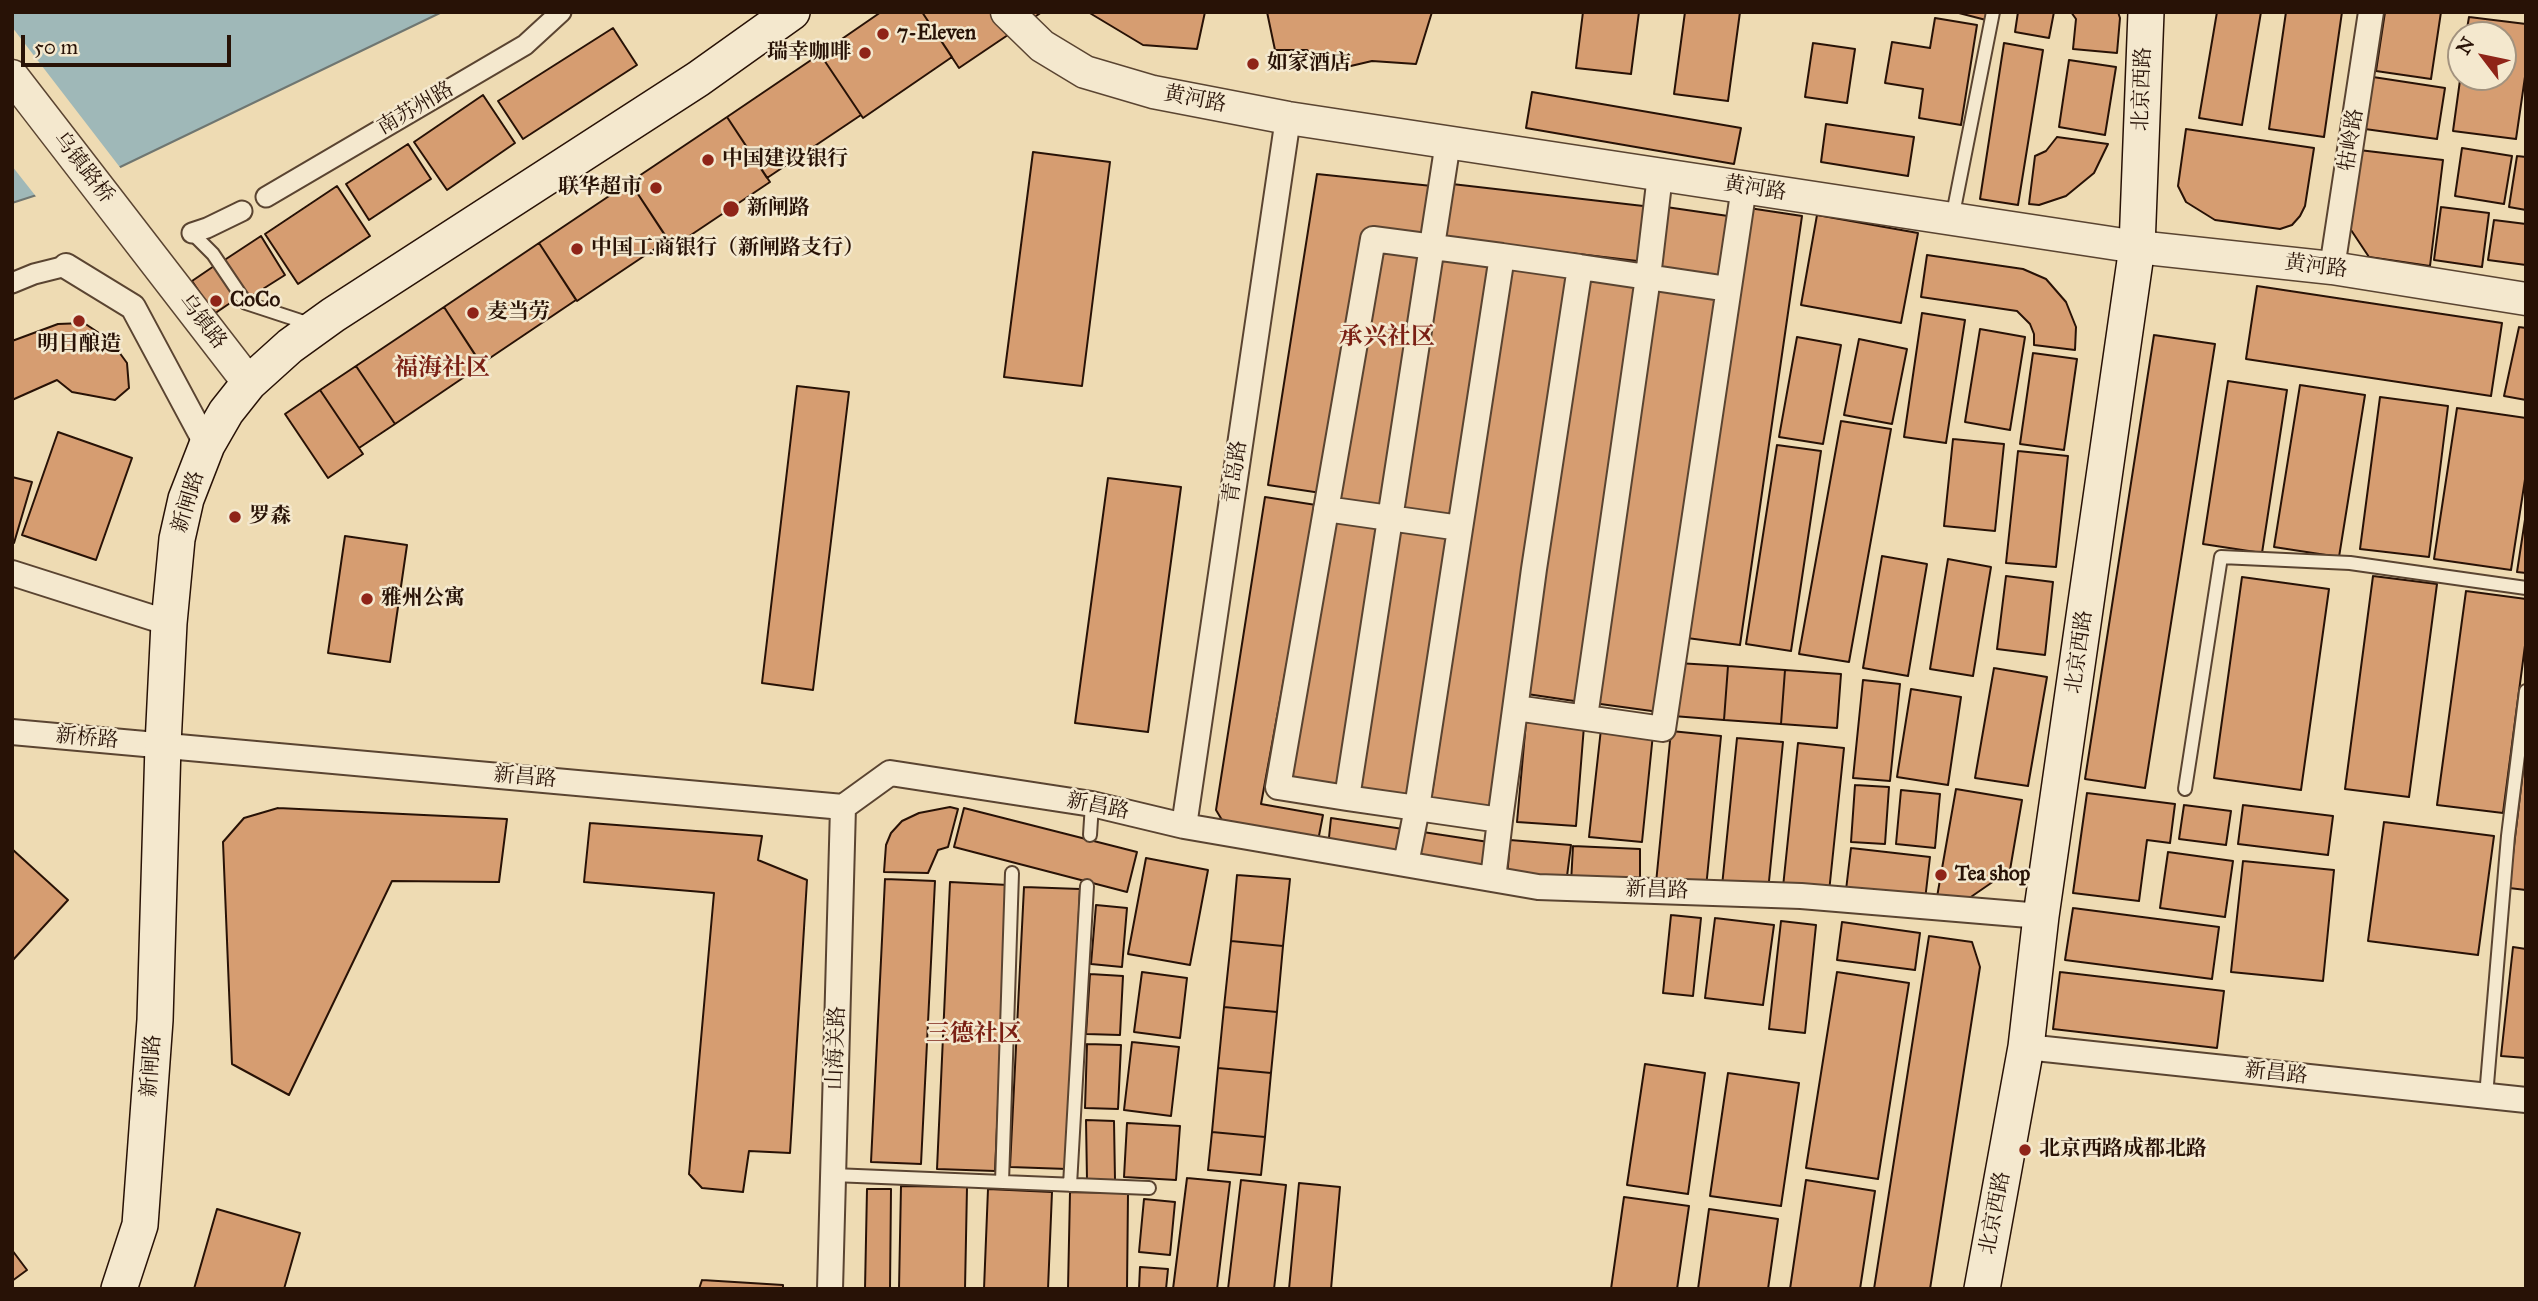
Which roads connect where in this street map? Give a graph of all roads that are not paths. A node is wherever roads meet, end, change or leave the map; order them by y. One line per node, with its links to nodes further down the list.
1 (561, 12): 12 (street, 南苏州路)
2 (792, 12): 27 (main road, 新闸路)
3 (1007, 12): 8 (street, 黄河路)
4 (1993, 12): 14 (lane)
5 (2146, 12): 17 (main road, 北京西路)
6 (2371, 12): 22 (street, 牯岭路)
7 (12, 76): 19 (street, 乌镇路桥)
8 (1288, 118): 9 (street, 黄河路); 47 (street, 青岛路)
9 (1448, 142): 10 (street, 黄河路); 16 (street)
10 (1660, 175): 11 (street, 黄河路); 23 (street)
11 (1744, 187): 14 (street, 黄河路); 25 (street)
12 (266, 197)
13 (242, 211): 15 (street)
14 (1952, 219): 17 (street, 黄河路)
15 (191, 233): 27 (lane)
16 (1432, 245): 18 (street); 30 (street); 31 (street)
17 (2137, 247): 22 (street, 黄河路); 53 (main road, 北京西路)
18 (1502, 256): 21 (street); 32 (street)
19 (154, 260): 28 (street, 乌镇路)
20 (66, 266): 24 (street); 29 (street)
21 (1580, 267): 23 (street); 37 (street)
22 (2332, 268): 26 (street, 黄河路)
23 (1648, 277): 25 (street); 38 (street)
24 (12, 283)
25 (1728, 289): 38 (street)
26 (2526, 299)
27 (317, 326): 28 (main road, 新闸路)
28 (249, 383): 29 (main road, 新闸路)
29 (207, 445): 35 (main road, 新闸路)
30 (1326, 509): 31 (street); 42 (street)
31 (1390, 518): 32 (street); 42 (street)
32 (1460, 528): 45 (street)
33 (12, 573): 35 (street)
34 (2526, 588): 41 (lane)
35 (169, 623): 40 (main road, 新闸路)
36 (2526, 691): 55 (lane)
37 (1516, 708): 38 (street); 46 (street)
38 (1585, 717)
39 (12, 732): 40 (street, 新桥路)
40 (163, 745): 44 (street, 新昌路); 60 (main road, 新闸路)
41 (2185, 789)
42 (1347, 798): 45 (street)
43 (1092, 804): 44 (street, 新昌路); 47 (street, 新昌路); 48 (lane)
44 (843, 807): 56 (street, 山海关路)
45 (1417, 808): 46 (street); 49 (street)
46 (1500, 820): 51 (street)
47 (1184, 825): 49 (street, 新昌路)
48 (1090, 835)
49 (1406, 864): 51 (street, 新昌路)
50 (1012, 873): 57 (lane)
51 (1493, 880): 53 (street, 新昌路)
52 (1087, 886): 58 (lane)
53 (2041, 916): 54 (main road, 北京西路)
54 (2026, 1048): 55 (street, 新昌路); 62 (main road, 北京西路)
55 (2508, 1096)
56 (834, 1175): 57 (lane); 61 (street, 山海关路)
57 (1002, 1182): 58 (lane)
58 (1070, 1185): 59 (lane)
59 (1149, 1188)
60 (119, 1289)
61 (830, 1289)
62 (1982, 1289)

